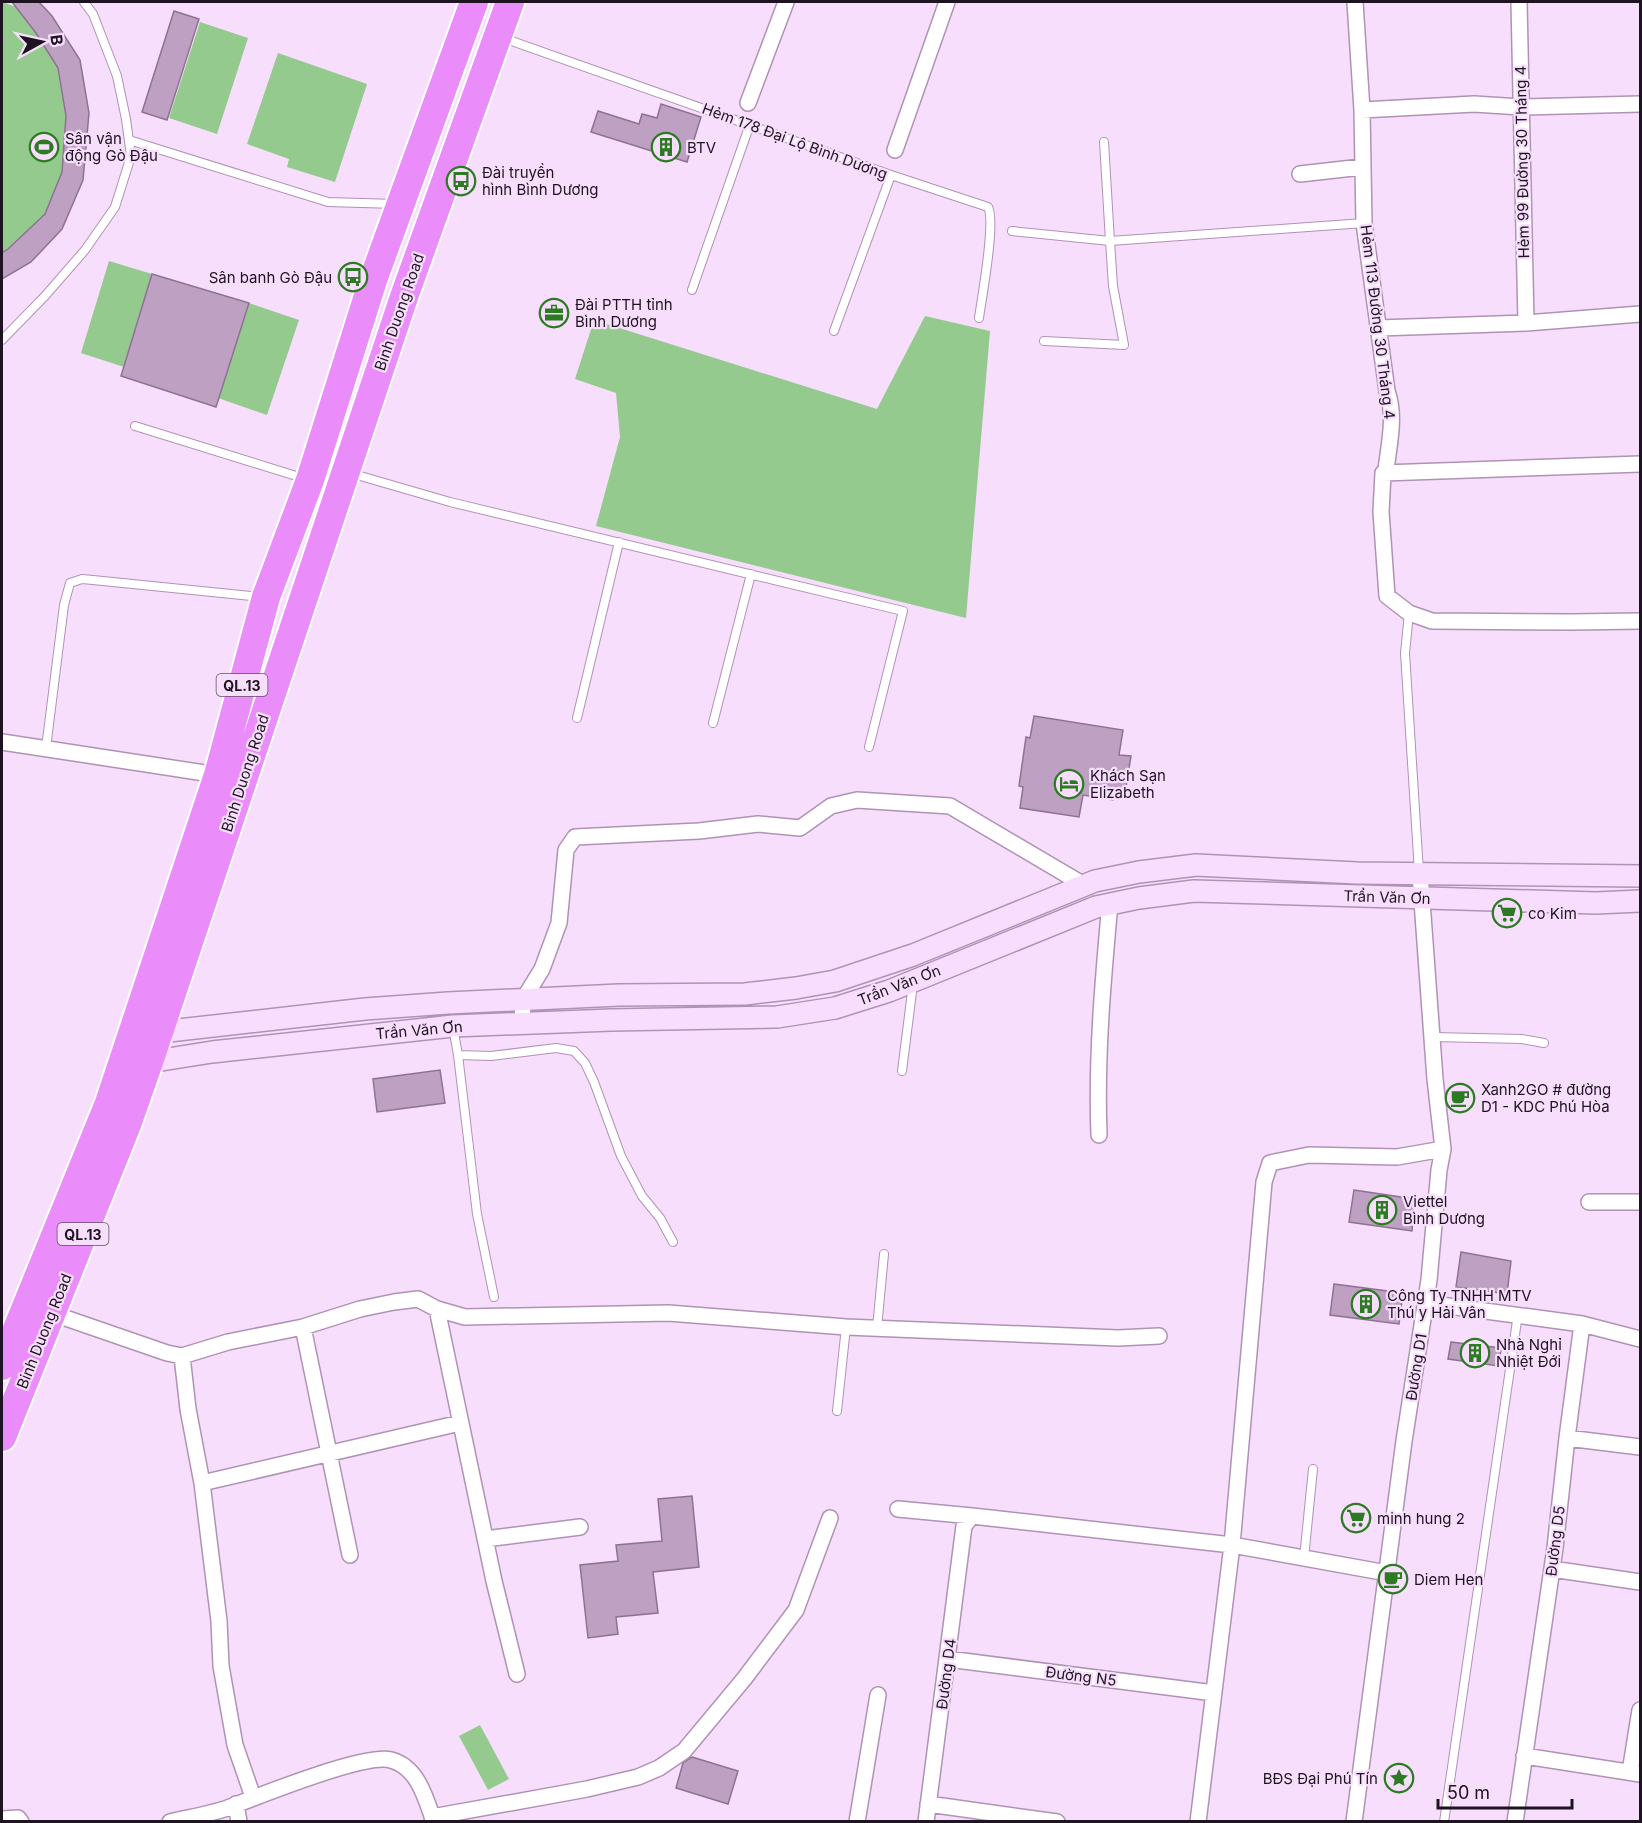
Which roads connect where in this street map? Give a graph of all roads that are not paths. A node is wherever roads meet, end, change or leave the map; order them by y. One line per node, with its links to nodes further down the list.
1 (84, 2): 14 (lane)
2 (474, 2): 20 (highway, Binh Duong Road / QL.13)
3 (510, 2): 8 (highway, Binh Duong Road / QL.13)
4 (786, 2): 9 (street)
5 (947, 2): 16 (street)
6 (1355, 2): 12 (street, Hẻm 113 Đường 30 Tháng 4)
7 (1519, 2): 11 (street, Hẻm 99 Đường 30 Tháng 4)
8 (497, 36): 13 (lane, Hẻm 178 Đại Lộ Bình Dương); 34 (highway, Binh Duong Road / QL.13)
9 (748, 103)
10 (1641, 104): 11 (street)
11 (1521, 107): 12 (street); 27 (street, Hẻm 99 Đường 30 Tháng 4)
12 (1362, 110): 17 (street, Hẻm 113 Đường 30 Tháng 4)
13 (750, 124): 19 (lane, Hẻm 178 Đại Lộ Bình Dương); 24 (lane)
14 (129, 140): 20 (lane); 30 (lane)
15 (1104, 142): 23 (lane)
16 (895, 150)
17 (1362, 167): 18 (street); 21 (street, Hẻm 113 Đường 30 Tháng 4)
18 (1300, 174)
19 (891, 175): 26 (lane, Hẻm 178 Đại Lộ Bình Dương); 29 (lane)
20 (400, 204): 36 (highway, Binh Duong Road / QL.13)
21 (1364, 223): 23 (lane); 28 (street, Hẻm 113 Đường 30 Tháng 4)
22 (1012, 231): 23 (lane)
23 (1110, 241): 31 (lane)
24 (692, 290)
25 (1641, 314): 27 (street)
26 (979, 318)
27 (1526, 323): 28 (street)
28 (1378, 328): 35 (street, Hẻm 113 Đường 30 Tháng 4)
29 (834, 331)
30 (2, 340)
31 (1044, 341)
32 (135, 426): 36 (lane)
33 (1641, 464): 35 (street)
34 (345, 472): 37 (lane); 58 (highway, Binh Duong Road / QL.13)
35 (1383, 473): 40 (street, Hẻm 113 Đường 30 Tháng 4)
36 (310, 480): 39 (highway, Binh Duong Road / QL.13)
37 (619, 542): 38 (lane); 42 (lane)
38 (751, 574): 43 (lane); 45 (lane)
39 (266, 597): 46 (lane); 47 (highway, Binh Duong Road / QL.13)
40 (1409, 613): 41 (street, Hẻm 113 Đường 30 Tháng 4); 48 (lane)
41 (1641, 621)
42 (577, 718)
43 (713, 723)
44 (2, 742): 46 (street)
45 (869, 747)
46 (46, 748): 47 (street)
47 (218, 775): 82 (highway, Binh Duong Road / QL.13)
48 (1420, 874): 49 (street, Trần Văn Ơn); 50 (street, Trần Văn Ơn); 51 (street, Đường D1)
49 (1641, 876)
50 (1084, 885): 55 (street, Trần Văn Ơn); 55 (street)
51 (1422, 899): 52 (street, Trần Văn Ơn); 53 (street, Trần Văn Ơn); 59 (street, Đường D1)
52 (1641, 901)
53 (1110, 903): 54 (street, Trần Văn Ơn); 64 (street)
54 (913, 980): 56 (street, Trần Văn Ơn); 63 (lane)
55 (523, 1000): 56 (street); 58 (street, Trần Văn Ơn)
56 (522, 1022): 57 (street, Trần Văn Ơn)
57 (453, 1026): 61 (lane); 62 (street, Trần Văn Ơn)
58 (160, 1032): 62 (highway, Binh Duong Road / QL.13)
59 (1433, 1037): 60 (lane); 65 (street, Đường D1)
60 (1544, 1043)
61 (458, 1055): 68 (lane); 70 (lane)
62 (149, 1062): 73 (highway, Binh Duong Road / QL.13)
63 (902, 1071)
64 (1099, 1135)
65 (1443, 1149): 71 (street, Đường D1); 96 (street)
66 (1641, 1202): 67 (street)
67 (1589, 1203)
68 (673, 1242)
69 (884, 1254): 78 (lane)
70 (494, 1297)
71 (1426, 1303): 74 (street); 100 (street, Đường D1)
72 (436, 1310): 76 (street); 77 (street); 84 (street)
73 (51, 1312): 81 (street); 85 (highway, Binh Duong Road / QL.13)
74 (1518, 1314): 75 (street); 122 (lane)
75 (1582, 1324): 80 (street); 86 (street, Đường D5)
76 (303, 1327): 81 (street); 88 (street)
77 (846, 1327): 78 (street); 83 (lane)
78 (878, 1328): 79 (street)
79 (1159, 1336)
80 (1641, 1339)
81 (182, 1356): 90 (street)
82 (2, 1366)
83 (837, 1411)
84 (460, 1423): 88 (street); 95 (street)
85 (2, 1437)
86 (1567, 1438): 87 (street); 99 (street, Đường D5)
87 (1641, 1447)
88 (328, 1453): 90 (street); 97 (street)
89 (1312, 1469): 98 (lane)
90 (202, 1483): 109 (street)
91 (898, 1509): 93 (street)
92 (830, 1518): 113 (street)
93 (968, 1521): 96 (street); 102 (street, Đường D4)
94 (579, 1527): 95 (street)
95 (485, 1539): 103 (street)
96 (1232, 1545): 98 (street); 104 (street)
97 (350, 1555)
98 (1304, 1558): 100 (street)
99 (1552, 1569): 101 (street); 107 (street, Đường D5)
100 (1387, 1574): 121 (street, Đường D1)
101 (1641, 1582)
102 (948, 1659): 104 (street, Đường N5); 111 (street, Đường D4)
103 (517, 1674)
104 (1214, 1693): 120 (street)
105 (878, 1695): 117 (street)
106 (1641, 1710): 108 (street)
107 (1524, 1756): 108 (street); 123 (street, Đường D5)
108 (1635, 1773)
109 (253, 1797): 110 (street); 113 (street)
110 (236, 1804): 115 (street); 116 (street)
111 (928, 1804): 118 (street, Đường D4); 119 (street)
112 (2, 1819): 114 (street)
113 (433, 1819)
114 (21, 1821)
115 (170, 1821)
116 (239, 1821)
117 (857, 1821)
118 (926, 1821)
119 (1057, 1821)
120 (1198, 1821)
121 (1354, 1821)
122 (1444, 1821)
123 (1515, 1821)

